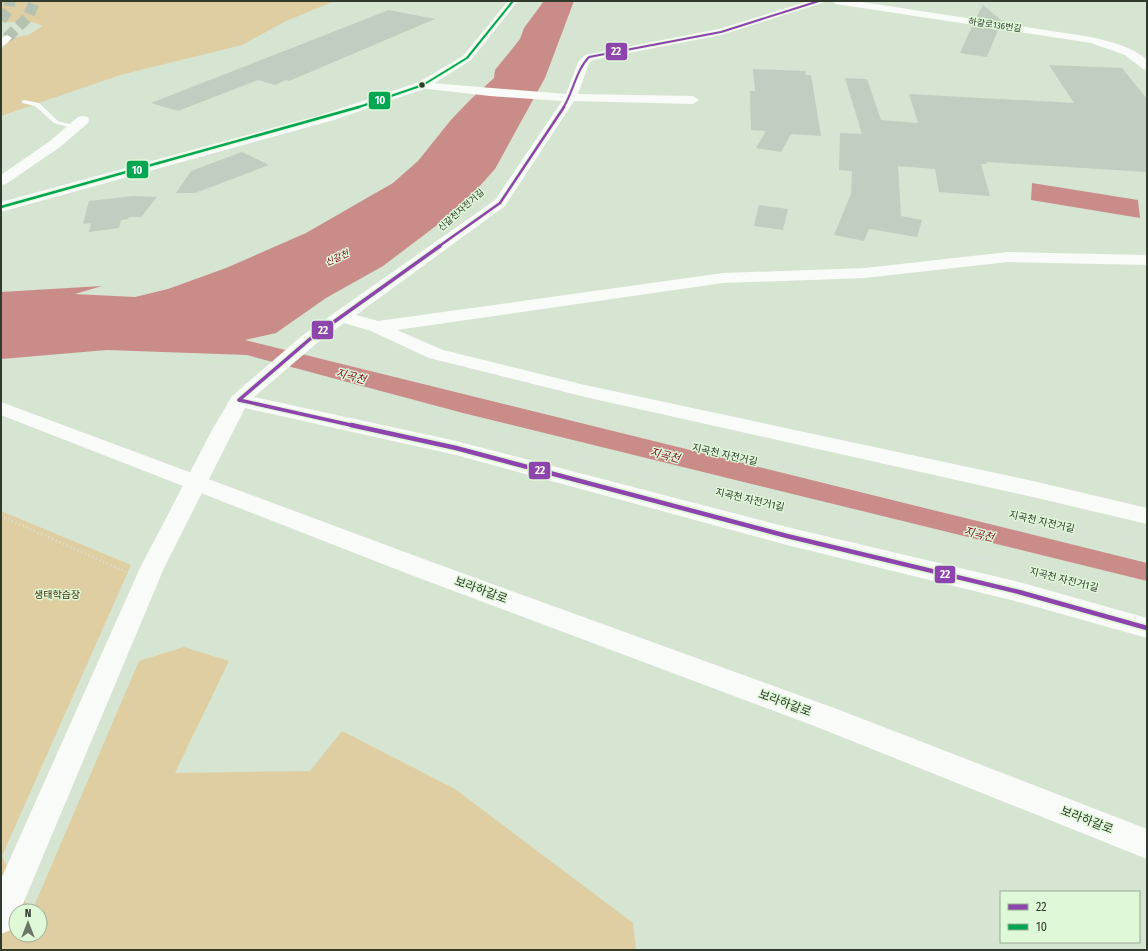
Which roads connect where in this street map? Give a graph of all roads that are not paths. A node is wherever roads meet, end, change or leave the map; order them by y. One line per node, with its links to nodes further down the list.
1 (513, 1): 5 (street)
2 (819, 1): 6 (street)
3 (836, 1): 4 (street, 하갈로136번길)
4 (1145, 63)
5 (423, 85): 6 (street); 13 (street)
6 (576, 98): 7 (street); 15 (street)
7 (693, 100)
8 (24, 102): 9 (lane)
9 (80, 124): 11 (street)
10 (5, 163): 11 (street)
11 (24, 166): 12 (street)
12 (1, 181)
13 (1, 207)
14 (1147, 260): 16 (street)
15 (342, 316): 16 (street); 17 (street)
16 (377, 327): 19 (street)
17 (232, 397): 20 (street); 22 (street)
18 (1, 408): 21 (street, 보라하갈로)
19 (1147, 516)
20 (1147, 628)
21 (1147, 844)
22 (1, 917)

